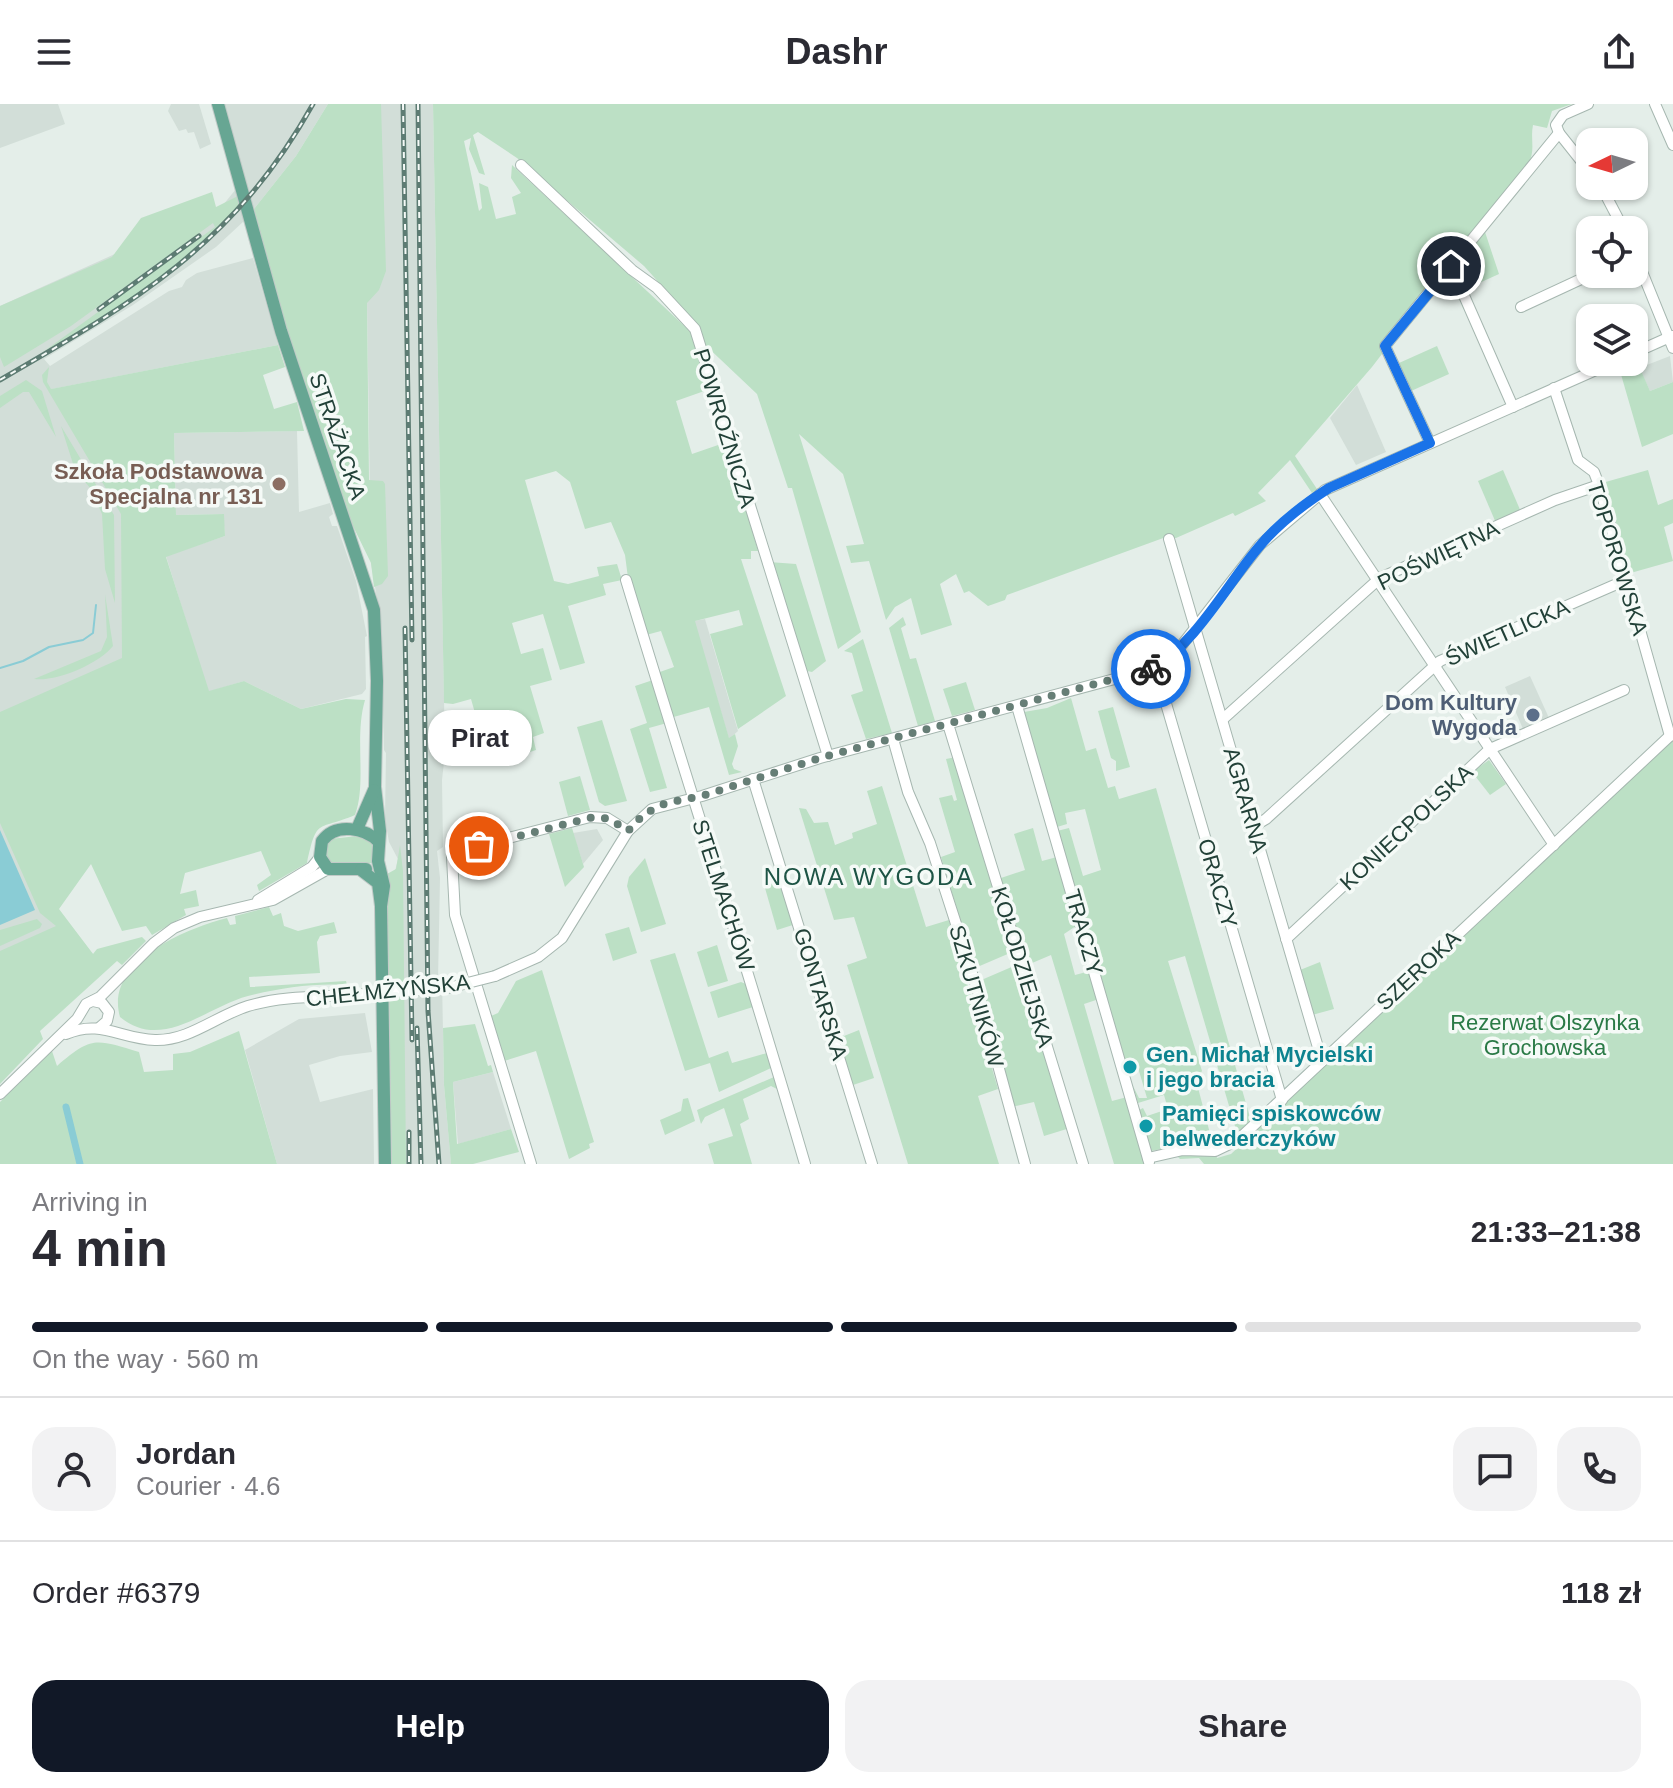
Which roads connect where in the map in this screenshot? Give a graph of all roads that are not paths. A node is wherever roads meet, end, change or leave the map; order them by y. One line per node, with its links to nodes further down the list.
1 (218, 104): 36 (main road, STRAŻACKA)
2 (1588, 104): 4 (street)
3 (1655, 104): 5 (street)
4 (1559, 133): 6 (street); 8 (street)
5 (1673, 145)
6 (1576, 154)
7 (521, 165): 34 (street, POWROŹNICZA)
8 (1451, 266): 16 (street); 17 (street)
9 (1576, 281): 11 (street)
10 (1648, 286): 12 (street)
11 (1521, 307)
12 (1672, 340): 13 (street)
13 (1648, 348)
14 (1582, 376): 15 (street, CHEŁMŻYŃSKA)
15 (1554, 388): 16 (street, CHEŁMŻYŃSKA); 18 (street, TOPOROWSKA)
16 (1513, 407): 17 (street, CHEŁMŻYŃSKA)
17 (1430, 443): 19 (street, CHEŁMŻYŃSKA)
18 (1599, 485): 22 (street, POŚWIĘTNA); 23 (street, TOPOROWSKA)
19 (1320, 494): 22 (street); 24 (street, CHEŁMŻYŃSKA)
20 (1169, 539): 24 (street, AGRARNA)
21 (626, 580): 37 (street, STELMACHÓW)
22 (1378, 580): 25 (street); 29 (street, POŚWIĘTNA)
23 (1626, 580): 25 (street, ŚWIETLICKA); 31 (street, TOPOROWSKA)
24 (1195, 629): 26 (street, CHEŁMŻYŃSKA); 29 (street, AGRARNA)
25 (1434, 665): 33 (street); 38 (street, ŚWIETLICKA)
26 (1155, 666): 28 (street, CHEŁMŻYŃSKA); 59 (street, ORACZY)
27 (1624, 690): 33 (street, KONIECPOLSKA)
28 (1017, 706): 30 (street, CHEŁMŻYŃSKA); 60 (street, TRACZY)
29 (1223, 719): 38 (street, AGRARNA)
30 (948, 724): 32 (street, CHEŁMŻYŃSKA); 66 (street, KOŁODZIEJSKA)
31 (1671, 734): 42 (street, SZEROKA)
32 (893, 739): 34 (street, CHEŁMŻYŃSKA); 65 (street, SZKUTNIKÓW)
33 (1490, 749): 42 (street); 49 (street, KONIECPOLSKA)
34 (828, 756): 35 (street, CHEŁMŻYŃSKA)
35 (753, 779): 37 (street, CHEŁMŻYŃSKA); 64 (street, GONTARSKA)
36 (375, 787): 39 (main road, STRAŻACKA); 41 (main road, STRAŻACKA)
37 (694, 799): 40 (street, CHEŁMŻYŃSKA); 63 (street, STELMACHÓW)
38 (1254, 826): 49 (street, AGRARNA)
39 (357, 829): 41 (main road); 43 (main road)
40 (628, 831): 56 (street, CHEŁMŻYŃSKA, bridge); 62 (street)
41 (379, 842): 44 (main road)
42 (1554, 845): 57 (street, SZEROKA)
43 (320, 857): 45 (main road); 47 (street)
44 (378, 861): 46 (main road); 48 (main road)
45 (328, 869): 46 (main road); 47 (street)
46 (361, 870): 48 (main road)
47 (253, 903): 50 (street)
48 (381, 906): 61 (main road)
49 (1286, 939): 57 (street, AGRARNA)
50 (118, 978): 51 (street); 53 (street)
51 (93, 1001): 52 (street); 53 (street)
52 (82, 1009): 54 (street); 55 (street)
53 (108, 1012): 54 (street); 56 (street)
54 (94, 1028): 55 (street, CHEŁMŻYŃSKA); 56 (street, CHEŁMŻYŃSKA)
55 (62, 1034): 58 (street)
56 (132, 1036)
57 (1322, 1061): 59 (street, SZEROKA)
58 (0, 1094)
59 (1282, 1100): 60 (street, SZEROKA)
60 (1148, 1161)
61 (385, 1164)
62 (531, 1164)
63 (805, 1164)
64 (872, 1164)
65 (1025, 1164)
66 (1083, 1164)

